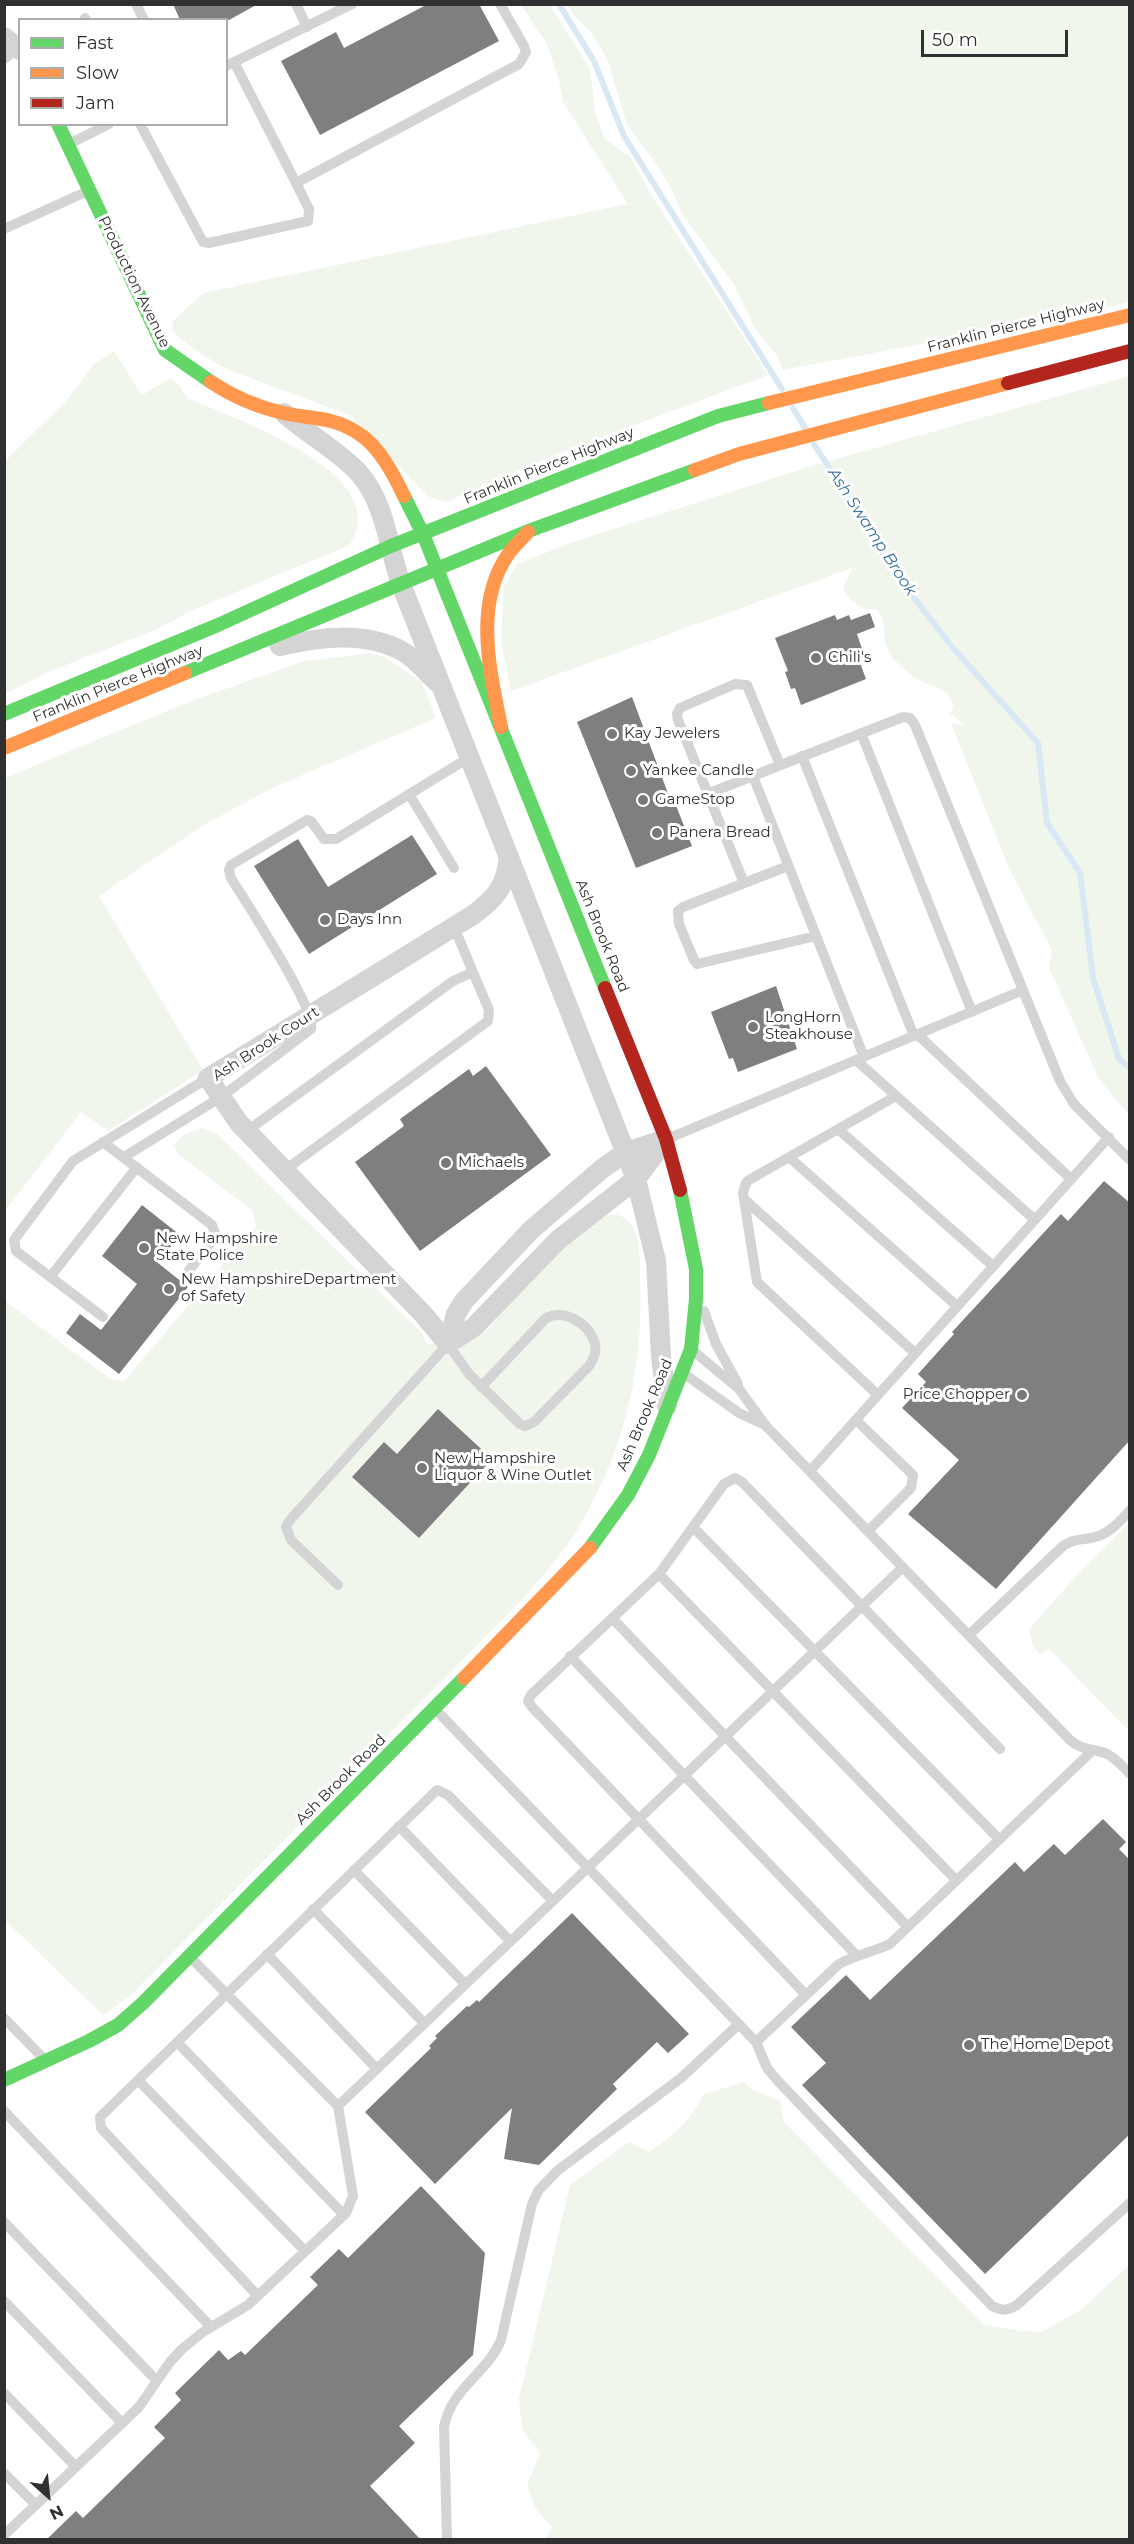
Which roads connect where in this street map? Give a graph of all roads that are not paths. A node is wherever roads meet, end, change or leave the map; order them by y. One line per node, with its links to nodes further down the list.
1 (136, 4): 5 (lane)
2 (296, 4): 6 (lane)
3 (352, 4): 6 (lane)
4 (500, 4): 12 (lane)
5 (143, 18)
6 (307, 27): 7 (lane)
7 (230, 64): 12 (lane)
8 (59, 126): 11 (main road, Production Avenue)
9 (104, 126): 11 (lane)
10 (141, 126): 12 (lane)
11 (69, 144): 13 (main road, Production Avenue)
12 (296, 183)
13 (90, 190): 14 (lane); 17 (main road, Production Avenue)
14 (4, 229)
15 (1130, 315): 19 (main road, Franklin Pierce Highway)
16 (1130, 351): 18 (main road, Franklin Pierce Highway)
17 (284, 413): 19 (main road, Production Avenue); 20 (street, Production Avenue)
18 (531, 530): 21 (main road, Franklin Pierce Highway); 26 (main road)
19 (423, 534): 20 (main road, Franklin Pierce Highway); 21 (main road, Production Avenue)
20 (391, 546): 22 (street, Production Avenue); 25 (main road, Franklin Pierce Highway)
21 (437, 568): 22 (main road, Franklin Pierce Highway); 26 (main road, Ash Brook Road)
22 (401, 584): 23 (main road, Franklin Pierce Highway); 24 (street, Production Avenue)
23 (216, 661): 24 (street); 28 (main road, Franklin Pierce Highway)
24 (442, 688): 30 (street, Production Avenue)
25 (4, 714)
26 (501, 727): 53 (main road, Ash Brook Road)
27 (861, 733): 29 (lane); 42 (lane); 43 (lane)
28 (4, 748)
29 (802, 756): 31 (lane); 45 (lane)
30 (470, 757): 33 (lane); 35 (street, Production Avenue)
31 (780, 765): 32 (lane); 34 (lane)
32 (753, 776): 34 (lane); 36 (lane)
33 (409, 794): 37 (lane); 44 (lane)
34 (707, 794): 38 (lane)
35 (509, 856): 39 (street, Ash Brook Court); 55 (street, Production Avenue)
36 (788, 866): 38 (lane); 40 (lane)
37 (453, 868)
38 (744, 883): 40 (lane)
39 (454, 927): 41 (lane); 44 (street, Ash Brook Court)
40 (816, 936): 46 (lane)
41 (473, 972): 51 (lane); 60 (lane)
42 (1021, 991): 43 (lane); 52 (lane)
43 (972, 1012): 45 (lane)
44 (310, 1015): 47 (street, Ash Brook Court); 49 (lane)
45 (916, 1035): 46 (lane); 62 (lane)
46 (860, 1058): 48 (lane); 53 (lane)
47 (208, 1077): 49 (street, Ash Brook Court); 54 (lane)
48 (896, 1096): 50 (lane); 64 (lane)
49 (220, 1097): 51 (street, Ash Brook Court); 56 (lane)
50 (838, 1129): 57 (lane); 65 (lane)
51 (247, 1131): 60 (street, Ash Brook Court)
52 (1109, 1137): 58 (lane); 62 (lane)
53 (666, 1139): 55 (street); 61 (street); 66 (main road, Ash Brook Road)
54 (103, 1142): 56 (lane); 68 (lane)
55 (626, 1152): 61 (street, Production Avenue); 71 (street)
56 (124, 1157): 59 (lane)
57 (789, 1157): 63 (lane); 69 (lane)
58 (1130, 1160)
59 (136, 1167): 67 (lane); 68 (lane)
60 (285, 1170): 71 (street, Ash Brook Court)
61 (636, 1179): 71 (street); 74 (street, Production Avenue)
62 (1071, 1179): 64 (lane)
63 (744, 1199): 73 (lane); 77 (lane)
64 (1035, 1220): 65 (lane)
65 (993, 1266): 69 (lane)
66 (696, 1269): 72 (main road, Ash Brook Road); 78 (lane)
67 (187, 1273)
68 (51, 1277): 70 (lane)
69 (957, 1306): 73 (lane)
70 (103, 1317)
71 (448, 1344): 76 (lane); 88 (lane)
72 (691, 1349): 75 (main road, Ash Brook Road); 78 (lane)
73 (915, 1353): 77 (lane)
74 (661, 1356): 75 (lane); 79 (street, Production Avenue)
75 (682, 1372): 79 (main road, Ash Brook Road); 81 (lane)
76 (481, 1387): 76 (lane)
77 (878, 1395): 80 (lane)
78 (746, 1397): 81 (lane)
79 (667, 1407): 95 (main road, Ash Brook Road)
80 (856, 1419): 82 (lane); 85 (lane)
81 (766, 1426): 82 (lane)
82 (810, 1471): 85 (lane)
83 (1130, 1510): 91 (lane)
84 (693, 1527): 87 (lane); 89 (lane); 92 (lane)
85 (868, 1531): 86 (lane)
86 (903, 1567): 89 (lane); 91 (lane)
87 (659, 1574): 90 (lane); 94 (lane)
88 (338, 1585)
89 (861, 1607): 92 (lane); 97 (lane)
90 (612, 1618): 93 (lane); 96 (lane)
91 (969, 1635): 98 (lane)
92 (814, 1652): 94 (lane); 103 (lane)
93 (570, 1656): 100 (lane); 101 (lane)
94 (772, 1691): 96 (lane); 106 (lane)
95 (435, 1709): 104 (lane); 112 (main road, Ash Brook Road)
96 (724, 1737): 100 (lane); 109 (lane)
97 (1000, 1749)
98 (1092, 1751): 99 (lane); 103 (lane)
99 (1130, 1774)
100 (684, 1775): 101 (lane); 113 (lane)
101 (637, 1820): 104 (lane); 116 (lane)
102 (399, 1826): 105 (lane); 107 (lane); 110 (lane)
103 (999, 1839): 106 (lane)
104 (587, 1867): 107 (lane); 119 (lane)
105 (354, 1870): 108 (lane); 114 (lane)
106 (956, 1880): 109 (lane)
107 (552, 1900): 110 (lane)
108 (313, 1909): 111 (lane); 118 (lane)
109 (908, 1927): 113 (lane)
110 (510, 1941): 114 (lane)
111 (267, 1954): 115 (lane); 123 (lane)
112 (189, 1956): 115 (lane); 122 (main road, Ash Brook Road)
113 (857, 1956): 116 (lane)
114 (465, 1984): 118 (lane)
115 (226, 1993): 120 (lane); 126 (lane)
116 (806, 1995): 121 (lane)
117 (4, 2018): 122 (lane)
118 (424, 2023): 123 (lane)
119 (739, 2024): 121 (lane); 142 (lane)
120 (177, 2042): 125 (lane); 129 (lane)
121 (756, 2042): 128 (lane)
122 (45, 2060): 124 (main road, Ash Brook Road)
123 (377, 2069): 126 (lane)
124 (4, 2080)
125 (138, 2080): 131 (lane); 132 (lane)
126 (338, 2106): 129 (lane)
127 (4, 2111): 134 (lane)
128 (1130, 2203)
129 (344, 2215): 131 (lane)
130 (4, 2222): 135 (lane)
131 (305, 2251): 132 (lane)
132 (258, 2296): 134 (lane)
133 (4, 2301): 137 (lane)
134 (212, 2328): 135 (lane)
135 (157, 2381): 137 (lane)
136 (4, 2393): 138 (lane)
137 (122, 2423): 138 (lane)
138 (76, 2467): 140 (lane)
139 (4, 2473): 140 (lane)
140 (36, 2505): 141 (lane)
141 (4, 2535)
142 (447, 2540)

